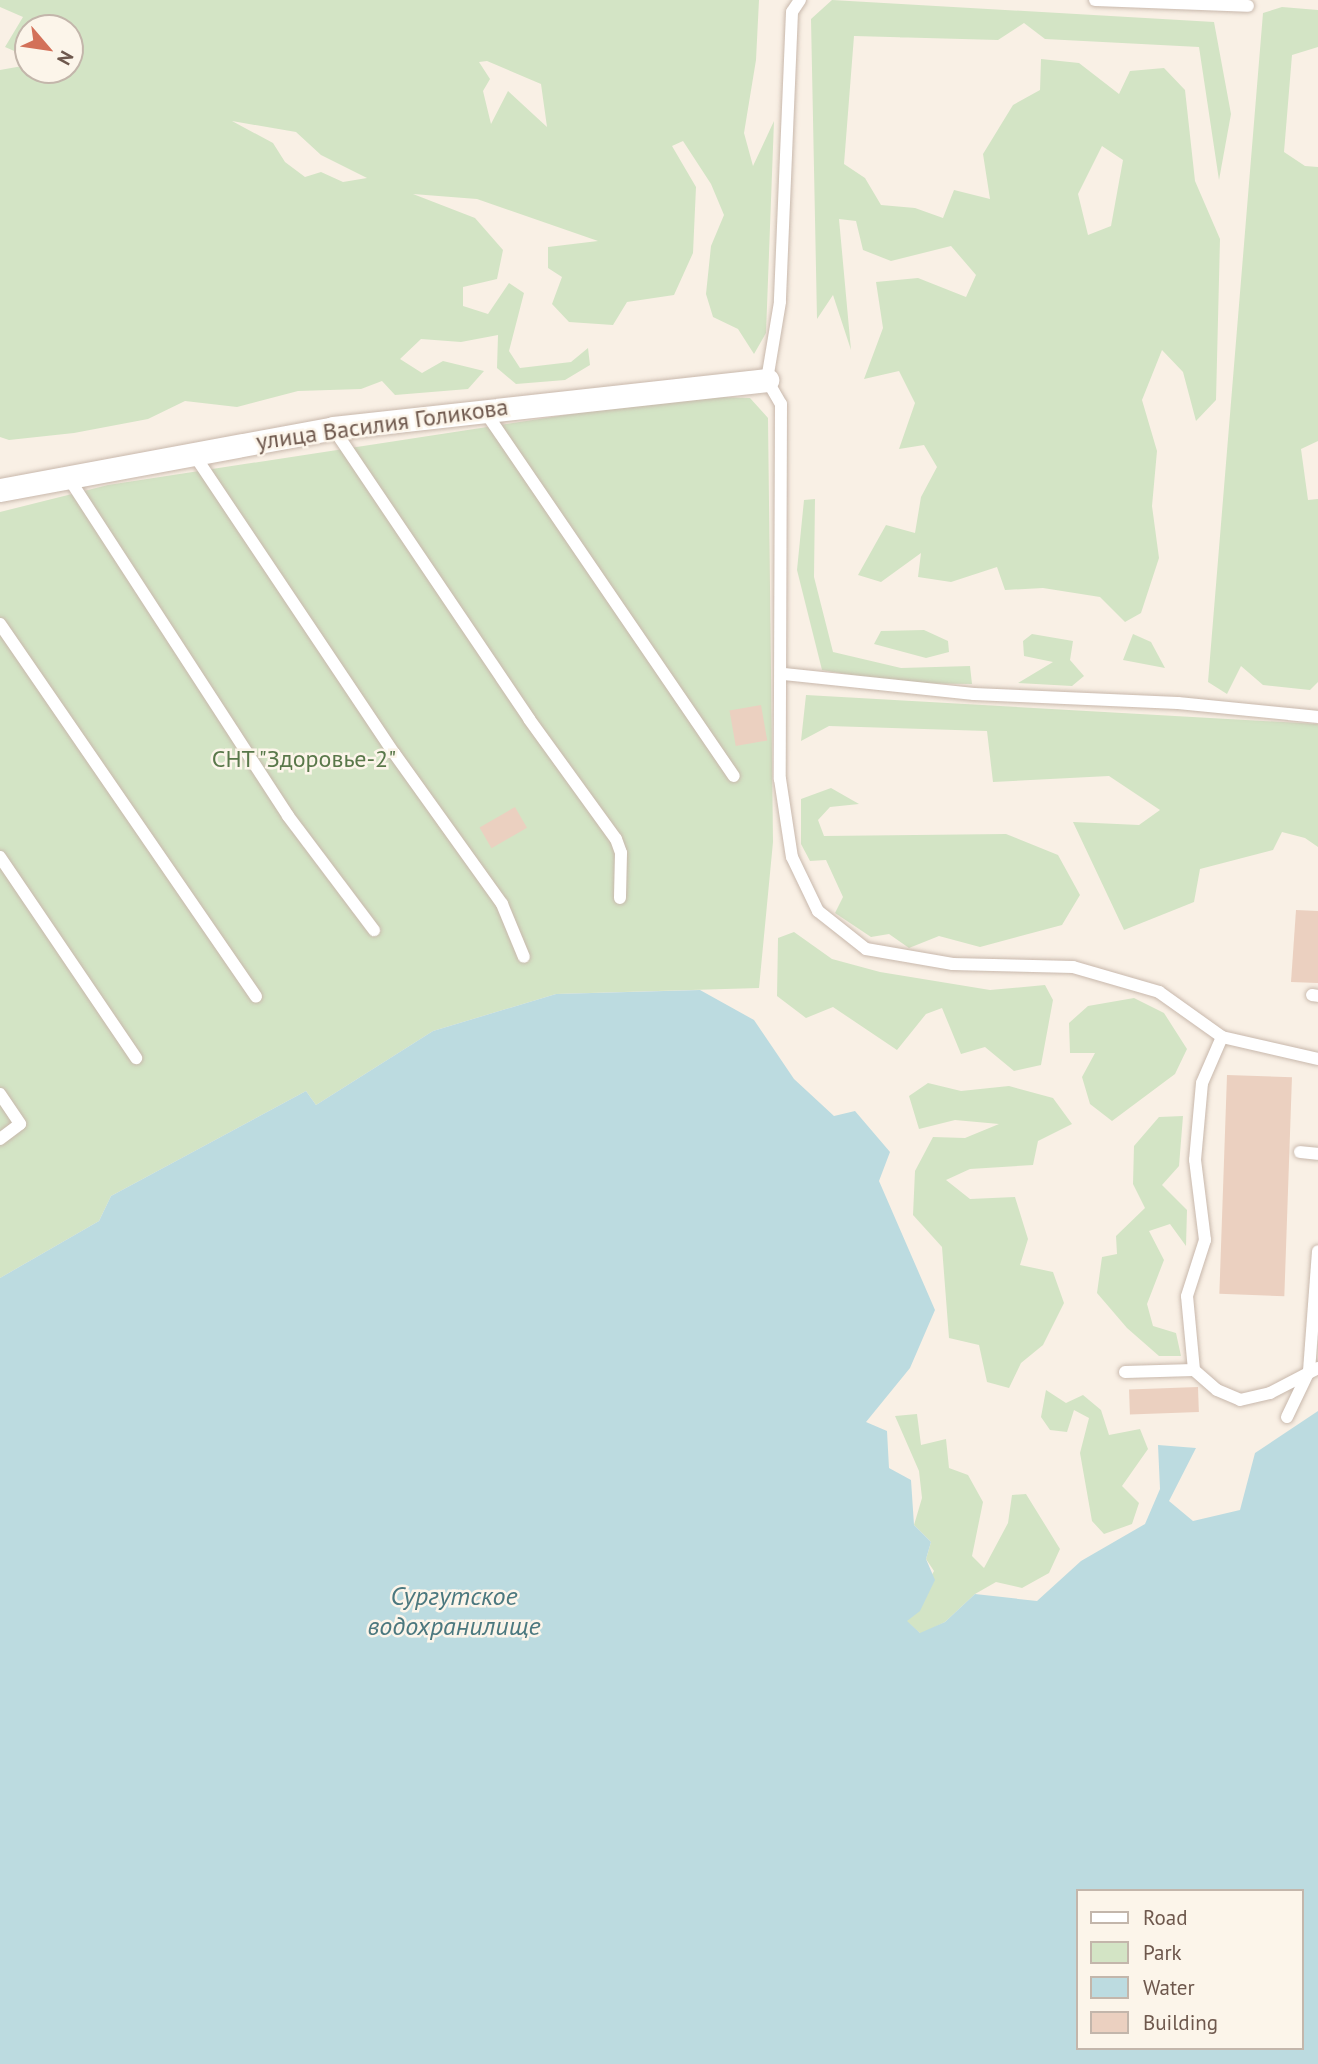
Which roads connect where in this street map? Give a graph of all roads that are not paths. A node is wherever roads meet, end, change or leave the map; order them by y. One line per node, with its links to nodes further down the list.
1 (800, 0): 4 (lane)
2 (1095, 0): 3 (lane)
3 (1248, 6)
4 (767, 380): 5 (street, улица Василия Голикова); 11 (lane)
5 (484, 410): 6 (street, улица Василия Голикова); 13 (lane)
6 (333, 428): 7 (street, улица Василия Голикова); 15 (lane)
7 (193, 452): 8 (street, улица Василия Голикова); 17 (lane)
8 (68, 477): 9 (street, улица Василия Голикова); 16 (lane)
9 (0, 490)
10 (0, 624): 18 (lane)
11 (784, 674): 12 (lane); 19 (lane)
12 (1318, 717)
13 (734, 776)
14 (0, 857): 20 (lane)
15 (620, 898)
16 (374, 930)
17 (524, 957)
18 (256, 996)
19 (1222, 1037): 21 (lane); 28 (lane)
20 (136, 1058)
21 (1318, 1059)
22 (0, 1094): 23 (lane)
23 (0, 1139)
24 (1300, 1152): 25 (lane)
25 (1318, 1154)
26 (1318, 1251): 27 (lane)
27 (1313, 1369): 28 (lane); 30 (lane)
28 (1194, 1370): 29 (lane)
29 (1125, 1373)
30 (1287, 1417)

